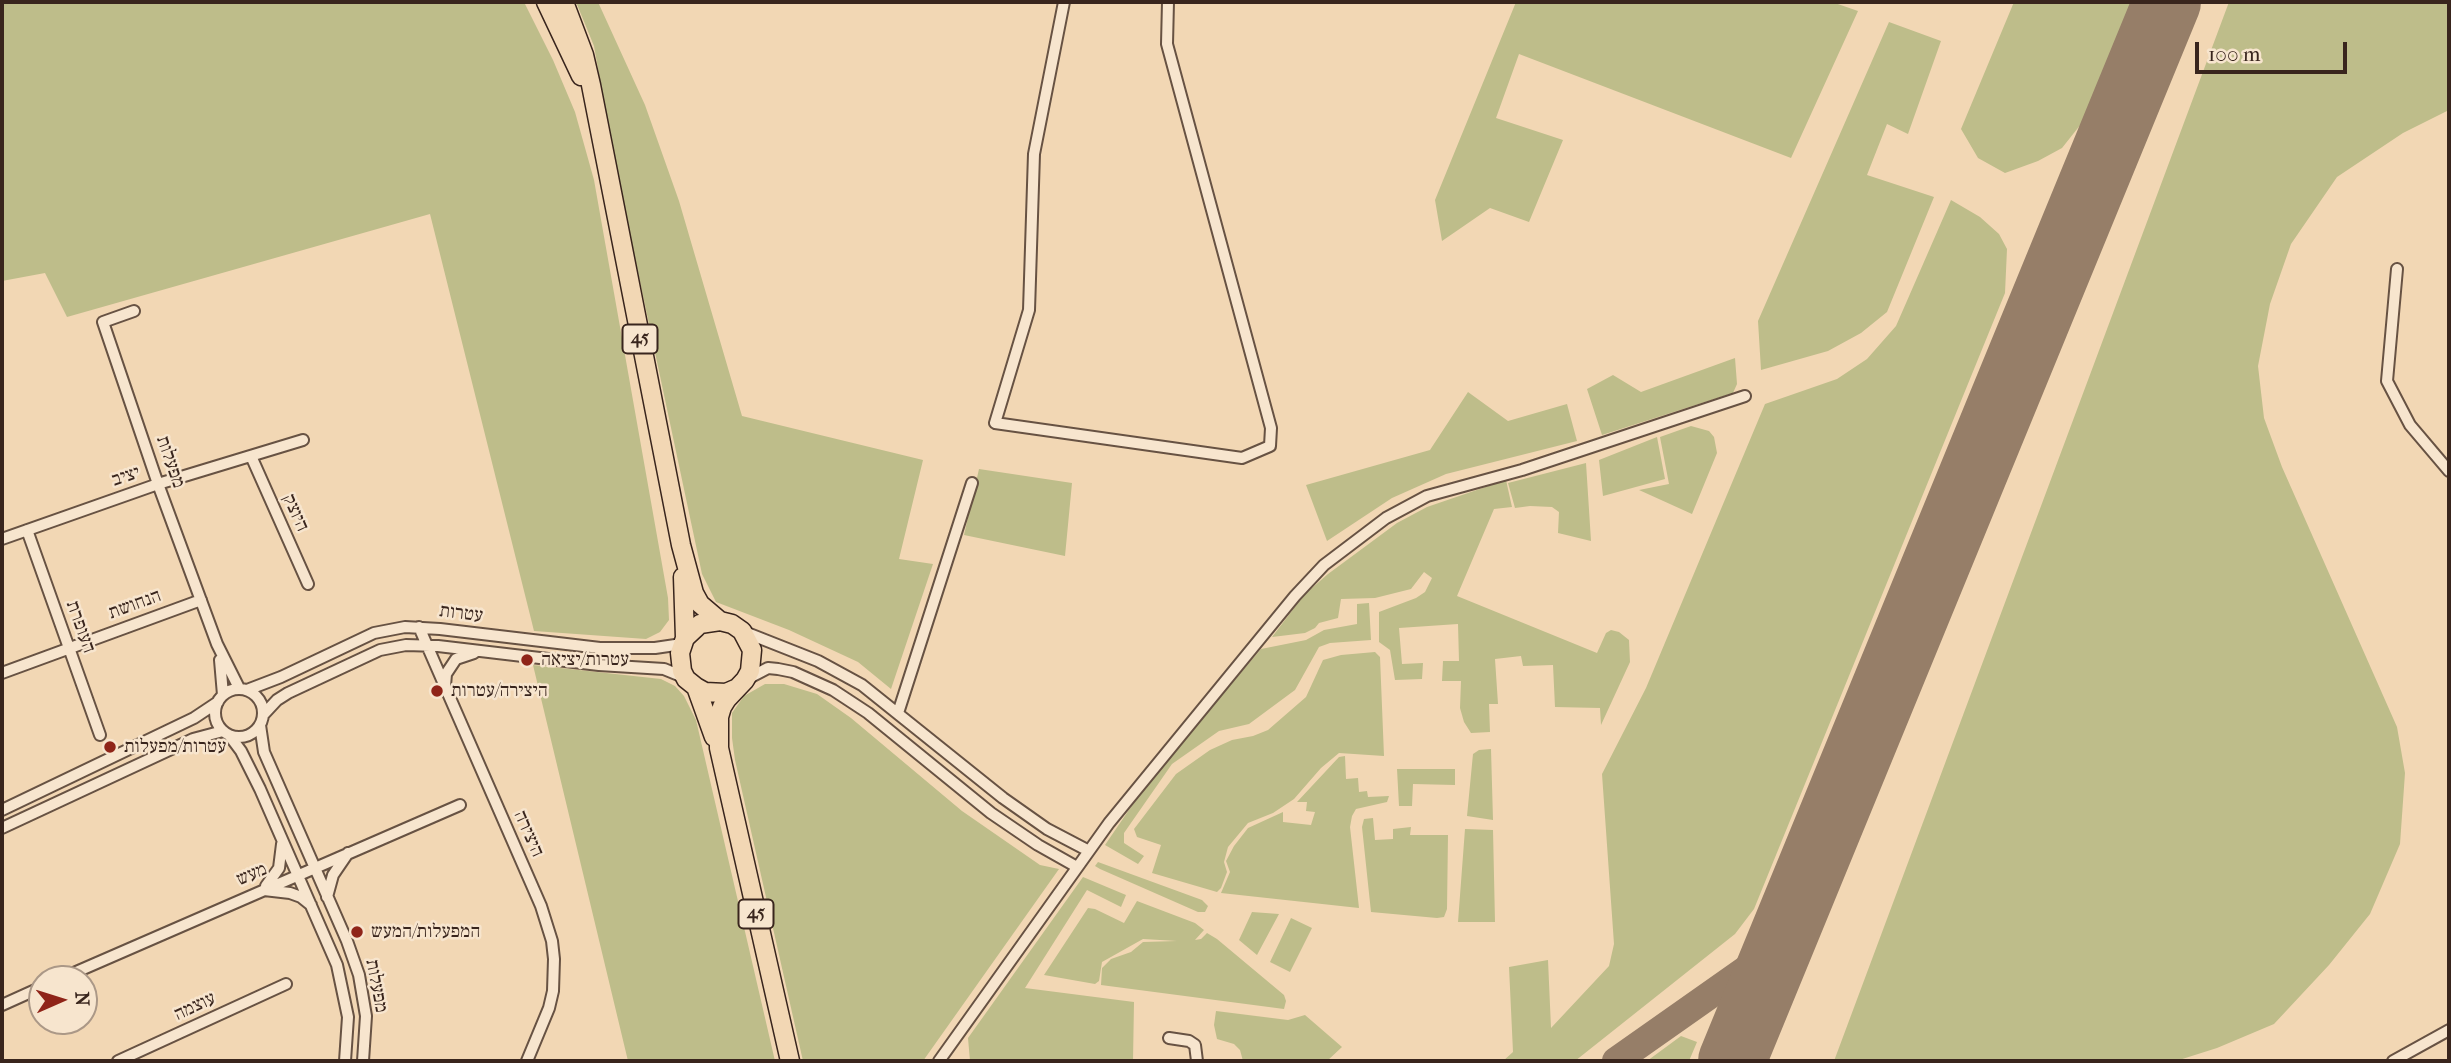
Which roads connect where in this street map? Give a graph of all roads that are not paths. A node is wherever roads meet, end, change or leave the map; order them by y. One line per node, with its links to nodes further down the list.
1 (546, 2): 5 (highway, 45)
2 (564, 2): 5 (highway, 45)
3 (1064, 2): 4 (street)
4 (1168, 2)
5 (599, 133): 16 (highway, 45)
6 (2397, 269): 11 (street)
7 (134, 311): 13 (street, מפעלות)
8 (1745, 396): 42 (street)
9 (303, 440): 10 (street, יציב)
10 (251, 456): 13 (street, יציב); 17 (street, היוצק)
11 (2449, 471)
12 (972, 483): 33 (street)
13 (158, 484): 14 (street, יציב); 18 (street, מפעלות)
14 (27, 530): 15 (street, יציב); 25 (street, העופרת)
15 (2, 539)
16 (681, 545): 19 (highway, 45); 22 (highway, 45)
17 (308, 584)
18 (201, 600): 23 (street, מפעלות); 25 (street, הנחושת)
19 (720, 621): 21 (highway, 45); 22 (highway)
20 (419, 627): 22 (street, עטרות); 24 (street, היצירה); 31 (street, עטרות)
21 (742, 631): 29 (highway, 45); 33 (street)
22 (684, 641): 28 (highway, 45)
23 (217, 643): 31 (street, מפעלות); 32 (street, מפעלות)
24 (426, 645): 26 (street, עטרות); 30 (street, היצירה); 34 (street, עטרות)
25 (69, 647): 27 (street, הנחושת); 36 (street, העופרת)
26 (482, 652): 28 (street, עטרות); 30 (street)
27 (2, 673)
28 (691, 683): 29 (highway); 37 (highway, 45)
29 (740, 684): 37 (highway, 45); 45 (street)
30 (444, 686): 59 (street, היצירה)
31 (243, 689): 32 (street); 34 (street)
32 (220, 698): 35 (street); 39 (street)
33 (898, 713): 42 (street)
34 (262, 720): 35 (street); 44 (street, מפעלות)
35 (226, 733): 40 (street); 41 (street, מפעלות)
36 (100, 736)
37 (722, 766): 60 (highway, 45)
38 (460, 805): 43 (street, מעש)
39 (2, 810)
40 (2, 828)
41 (282, 837): 46 (street, מפעלות); 47 (street)
42 (1089, 851): 45 (street)
43 (349, 852): 44 (street, מעש); 48 (street)
44 (314, 867): 46 (street, מעש); 48 (street, מפעלות)
45 (1077, 867): 61 (street)
46 (298, 874): 47 (street, מעש); 49 (street, מפעלות)
47 (261, 890): 49 (street); 50 (street, מעש)
48 (327, 897): 58 (street, מפעלות)
49 (311, 905): 57 (street, מפעלות)
50 (92, 965)
51 (286, 984): 56 (street, עוצמה)
52 (28, 993): 53 (street)
53 (2, 1005)
54 (2449, 1030): 63 (street)
55 (1169, 1038): 62 (street)
56 (118, 1061)
57 (345, 1061)
58 (363, 1061)
59 (527, 1061)
60 (790, 1061)
61 (939, 1061)
62 (1197, 1061)
63 (2393, 1061)

